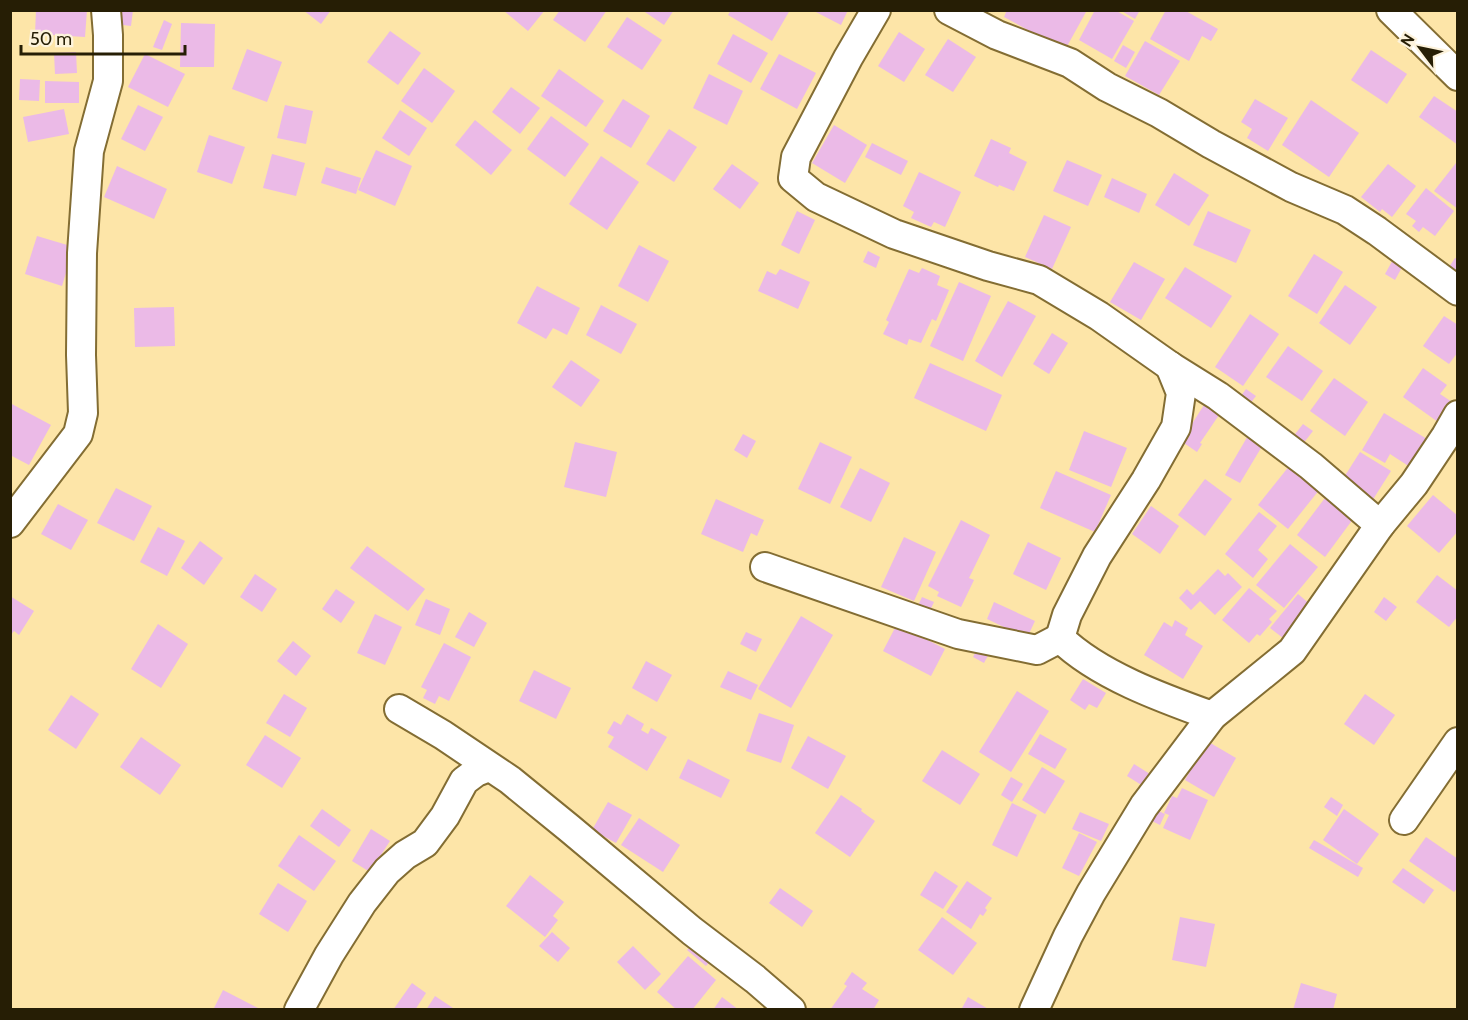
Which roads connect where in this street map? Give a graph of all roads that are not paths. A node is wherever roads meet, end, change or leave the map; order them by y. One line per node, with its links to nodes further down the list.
1 (106, 10): 9 (street)
2 (876, 10): 7 (street)
3 (949, 10): 6 (street)
4 (1391, 10): 5 (street)
5 (1458, 76)
6 (1458, 291)
7 (1170, 366): 10 (street); 12 (street)
8 (1458, 415): 10 (street)
9 (10, 523)
10 (1380, 525): 14 (street)
11 (765, 567): 12 (street)
12 (1060, 638): 14 (street)
13 (399, 709): 16 (street)
14 (1212, 716): 20 (street)
15 (1458, 742): 17 (street)
16 (489, 767): 18 (street); 19 (street)
17 (1404, 820)
18 (299, 1010)
19 (791, 1010)
20 (1034, 1010)

